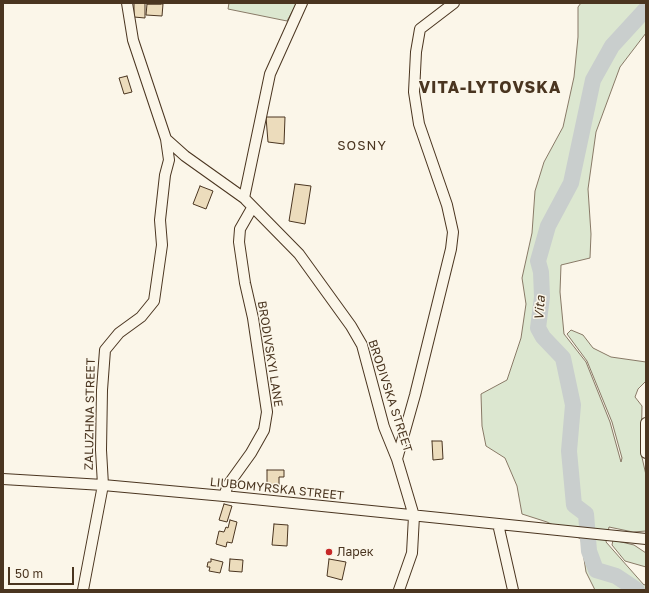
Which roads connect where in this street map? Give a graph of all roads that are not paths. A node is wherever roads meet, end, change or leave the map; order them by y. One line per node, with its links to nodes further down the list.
1 (127, 3): 4 (street, BRODIVSKA STREET)
2 (302, 3): 5 (street)
3 (454, 3): 9 (street)
4 (166, 139): 5 (street, BRODIVSKA STREET); 11 (street, ZALUZHNA STREET)
5 (244, 198): 6 (street, BRODIVSKA STREET)
6 (252, 208): 9 (street, BRODIVSKA STREET); 12 (street, BRODIVSKYI LANE)
7 (646, 423): 8 (street)
8 (646, 453)
9 (397, 459): 13 (street, BRODIVSKA STREET)
10 (3, 479): 11 (street, LIUBOMYRSKA STREET)
11 (103, 485): 12 (street, LIUBOMYRSKA STREET); 16 (street, ZALUZHNA STREET)
12 (224, 496): 13 (street, LIUBOMYRSKA STREET)
13 (414, 516): 14 (street, LIUBOMYRSKA STREET); 17 (street, BRODIVSKA STREET)
14 (498, 524): 15 (street, LIUBOMYRSKA STREET); 18 (street)
15 (646, 539)
16 (83, 590)
17 (399, 590)
18 (513, 590)

